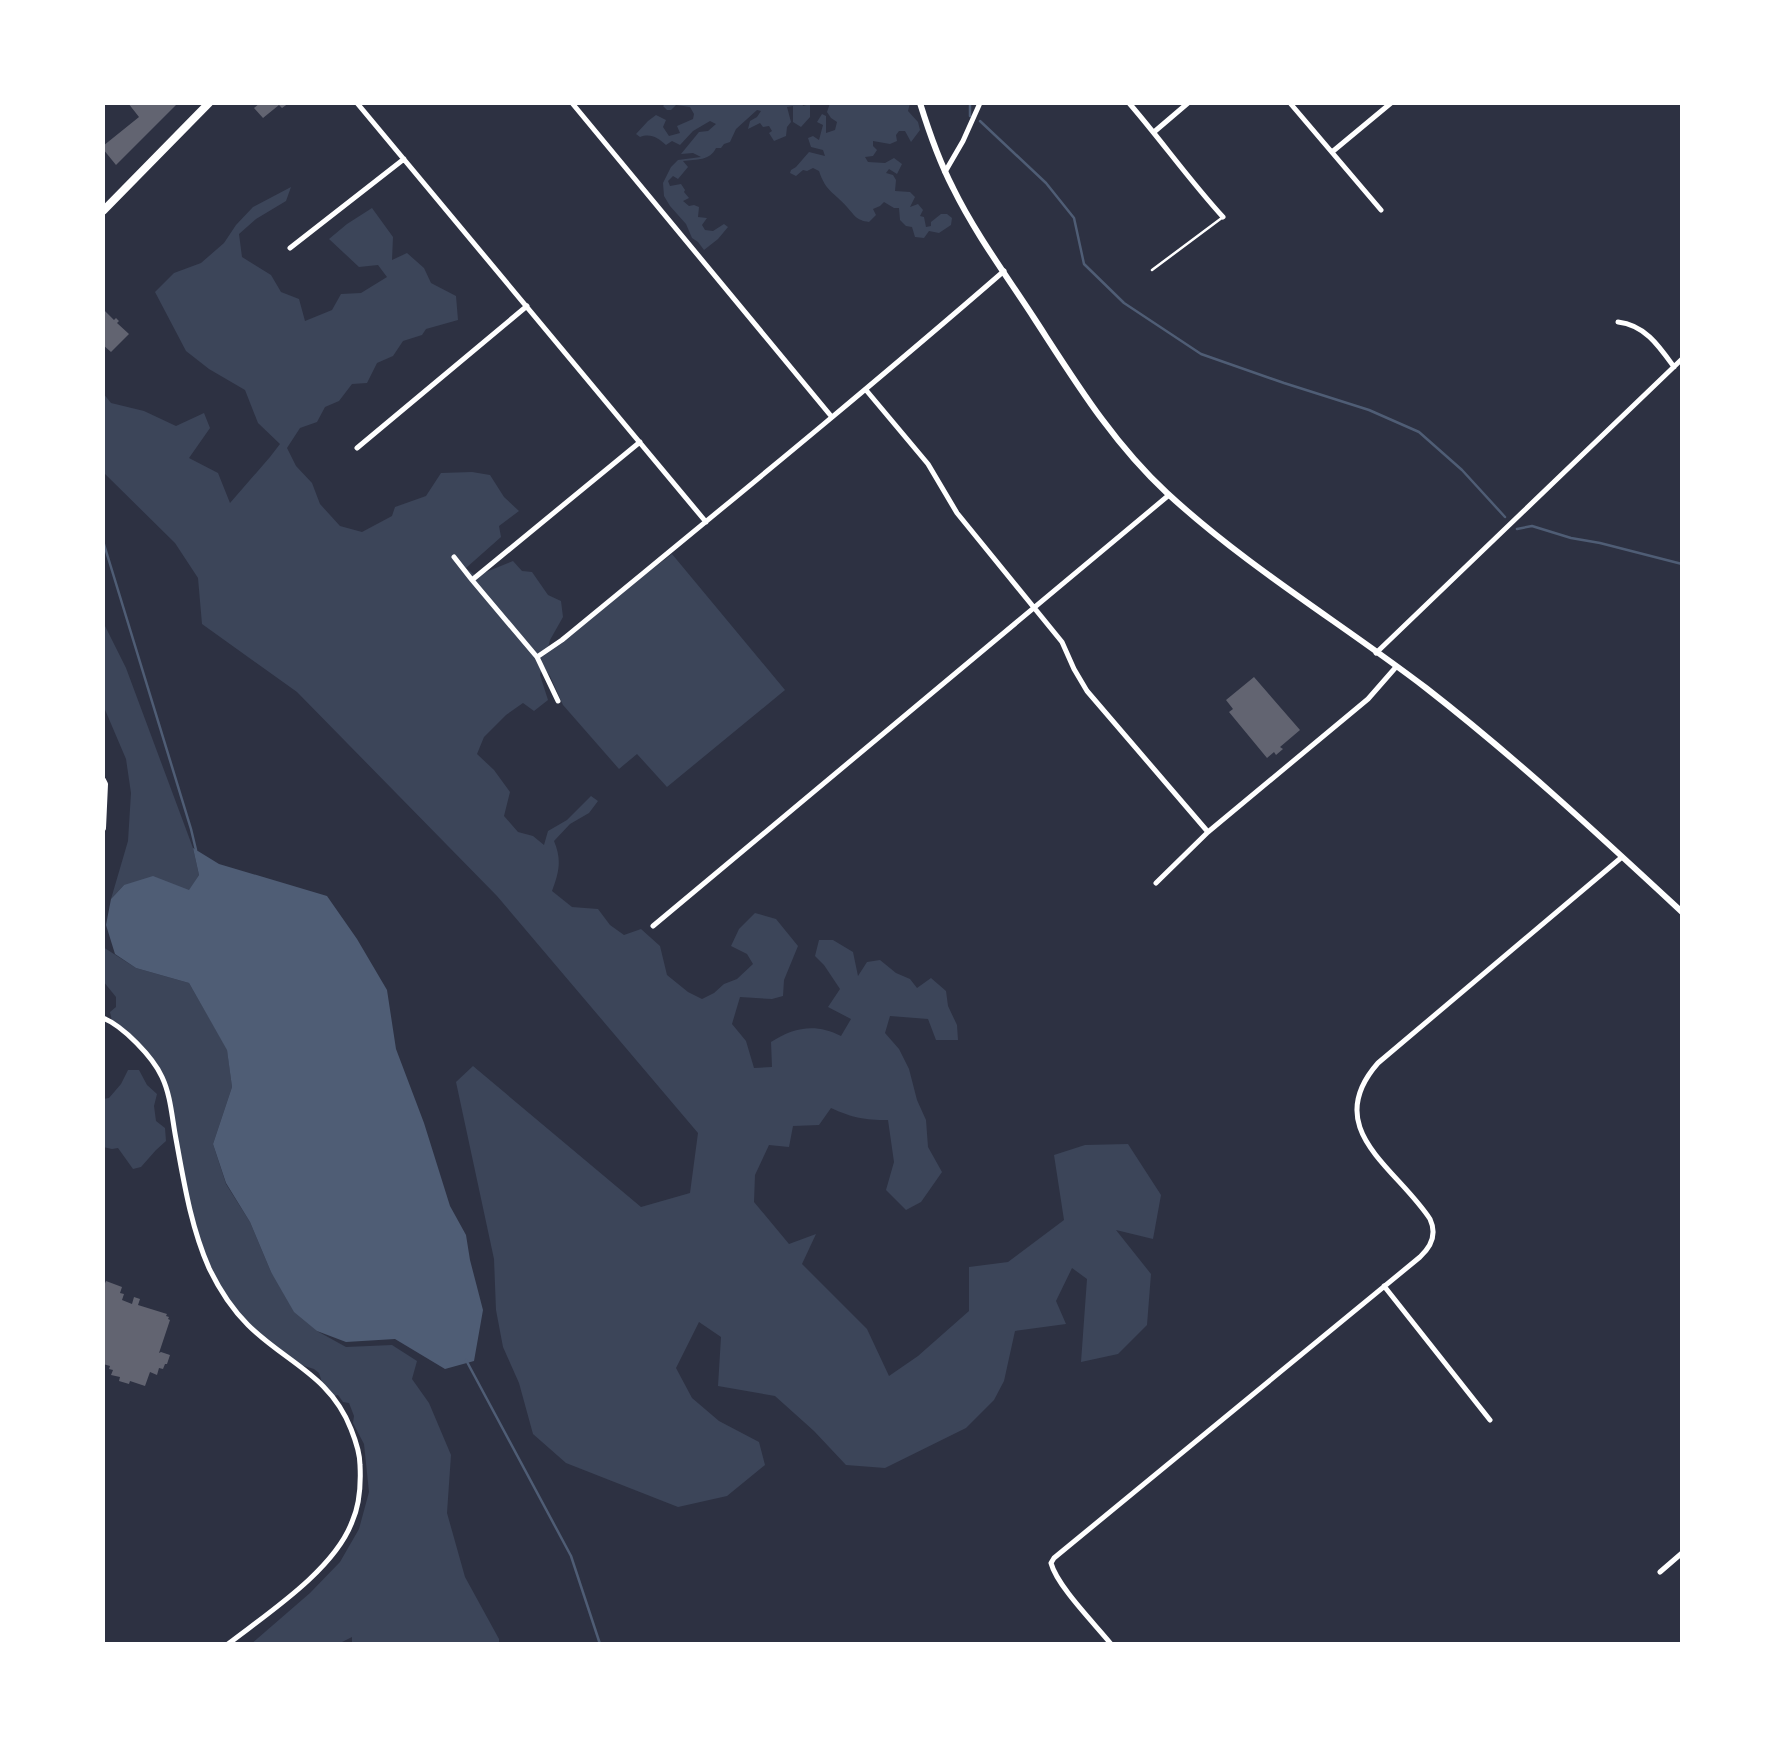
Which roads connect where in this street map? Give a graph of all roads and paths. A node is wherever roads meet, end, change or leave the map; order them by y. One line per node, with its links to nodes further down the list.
1 (209, 103): 15 (main road)
2 (357, 103): 12 (street)
3 (572, 103): 25 (street)
4 (920, 103): 13 (street)
5 (980, 103): 13 (street)
6 (1129, 103): 10 (street)
7 (1188, 103): 10 (street)
8 (1290, 103): 11 (street)
9 (1391, 103): 11 (street)
10 (1154, 132): 16 (street)
11 (1332, 152): 14 (street)
12 (404, 159): 17 (street); 20 (street)
13 (945, 172): 19 (street)
14 (1381, 210)
15 (103, 211)
16 (1223, 217): 18 (lane)
17 (290, 248)
18 (1152, 270)
19 (1004, 271): 24 (street); 28 (street)
20 (527, 306): 26 (street); 27 (street)
21 (1618, 322): 23 (street)
22 (1682, 359): 23 (street)
23 (1674, 367): 33 (street)
24 (866, 390): 25 (street); 32 (street)
25 (831, 416): 29 (street)
26 (640, 442): 29 (street); 31 (street)
27 (357, 448)
28 (1169, 495): 32 (street); 33 (street)
29 (706, 522): 34 (street)
30 (454, 557): 31 (street)
31 (472, 580): 34 (street)
32 (1035, 607): 39 (street); 43 (street)
33 (1376, 653): 35 (street)
34 (537, 657): 36 (street)
35 (1396, 667): 39 (street); 40 (street)
36 (558, 701)
37 (103, 780): 38 (street)
38 (103, 828)
39 (1208, 832): 41 (street)
40 (1622, 857): 42 (street); 45 (street)
41 (1156, 883)
42 (1682, 912)
43 (653, 926)
44 (103, 1018): 49 (street)
45 (1384, 1286): 46 (street); 50 (street)
46 (1490, 1420)
47 (1682, 1553): 48 (street)
48 (1660, 1572)
49 (228, 1644)
50 (1111, 1644)

